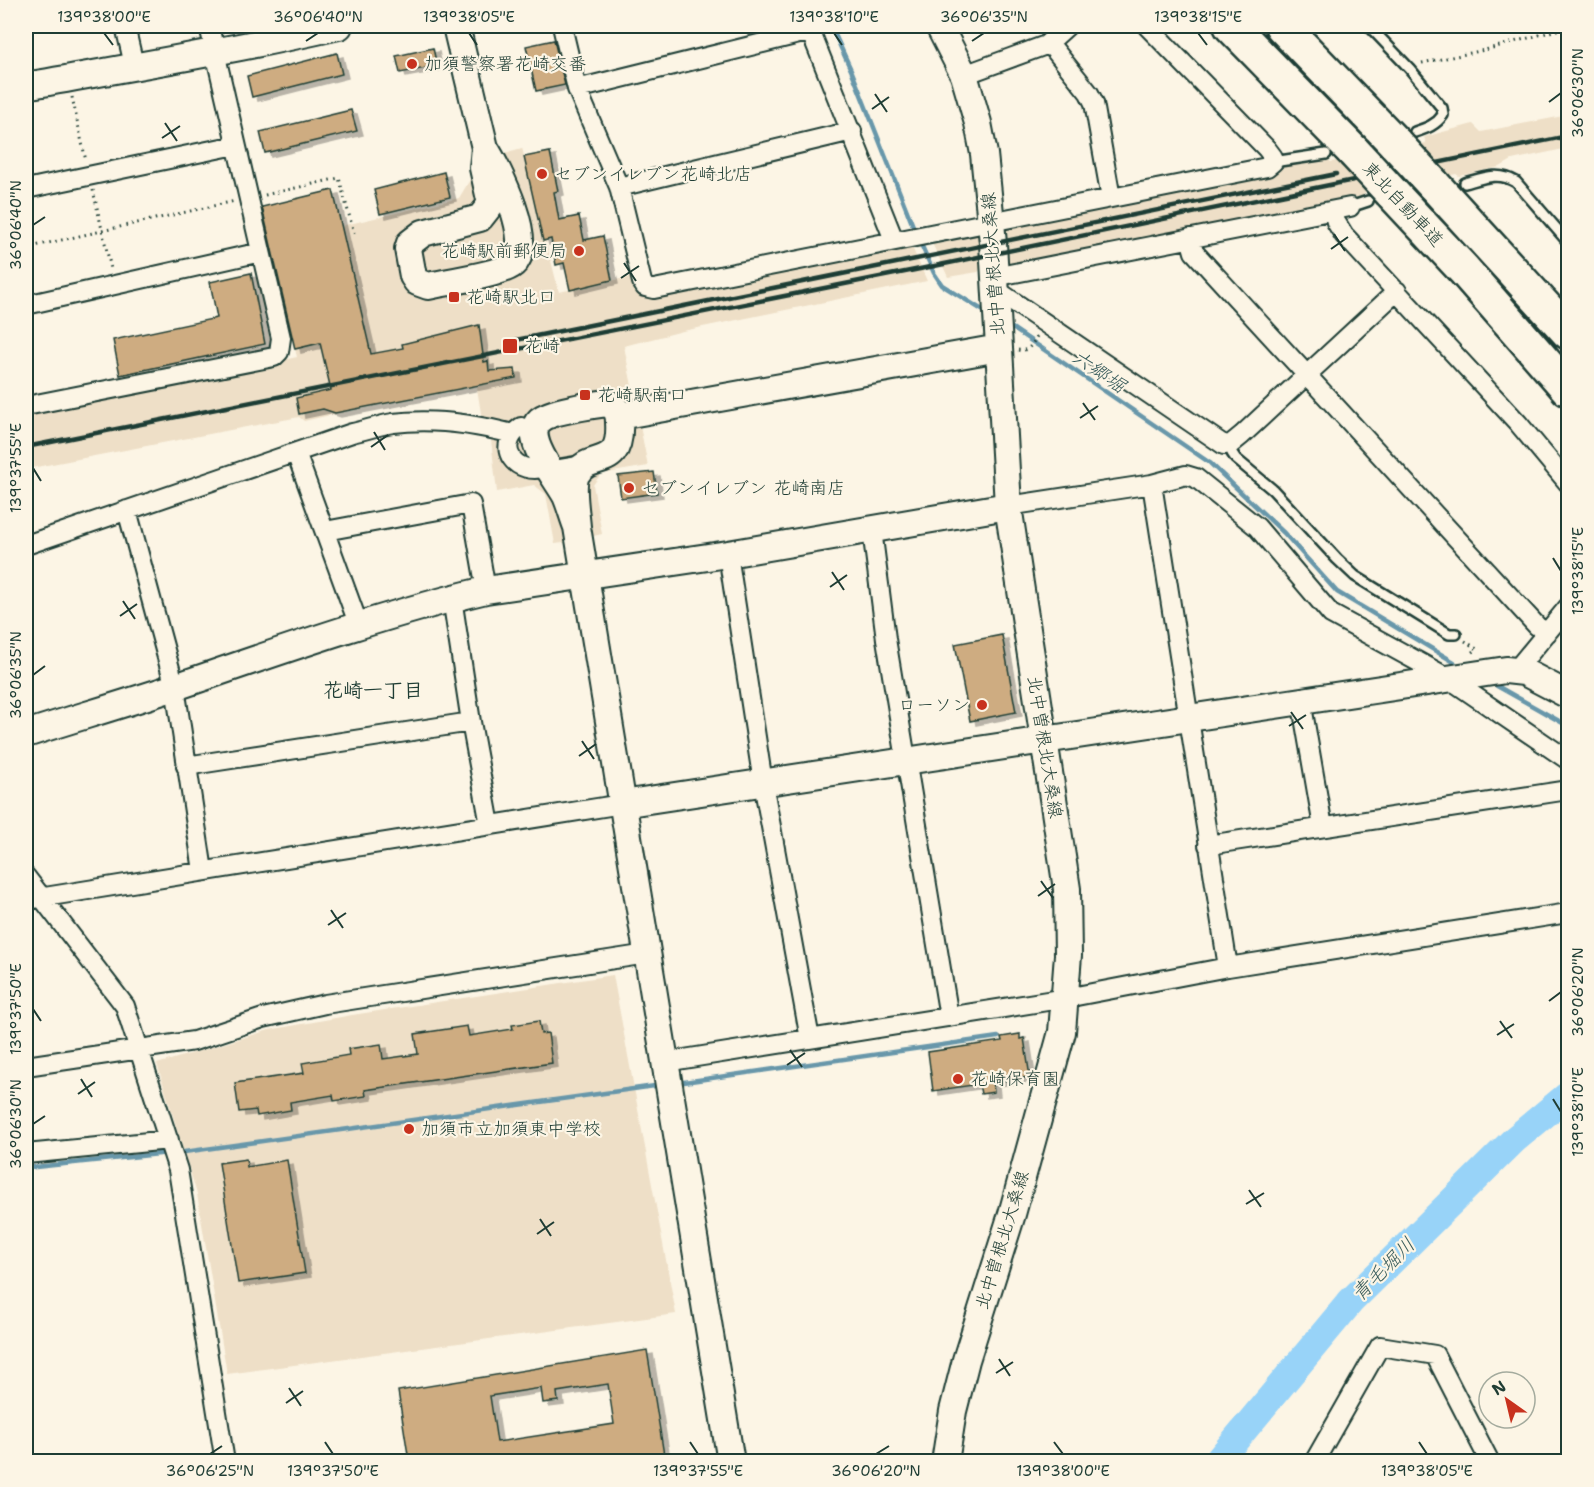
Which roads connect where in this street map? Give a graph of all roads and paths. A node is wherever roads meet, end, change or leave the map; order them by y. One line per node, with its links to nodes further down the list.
1 (125, 26): 15 (street)
2 (209, 26): 14 (street)
3 (332, 26): 14 (street)
4 (456, 26): 24 (street)
5 (562, 26): 20 (street)
6 (939, 26): 17 (street, 北中曽根北大桑線)
7 (1067, 26): 13 (street)
8 (1147, 26): 26 (street)
9 (1231, 26): 25 (highway, 東北自動車道)
10 (1282, 26): 22 (highway, 東北自動車道)
11 (1369, 26): 16 (lane)
12 (1569, 27): 16 (path)
13 (1049, 43): 17 (street); 34 (street)
14 (215, 52): 15 (street); 23 (street)
15 (134, 65): 18 (street)
16 (1410, 69): 22 (lane)
17 (964, 75): 37 (street, 北中曽根北大桑線)
18 (26, 86)
19 (70, 86): 27 (path)
20 (577, 89): 21 (street); 30 (street)
21 (852, 131): 30 (street); 41 (street)
22 (1406, 138): 29 (highway, 東北自動車道, bridge)
23 (236, 145): 31 (street); 44 (street)
24 (485, 148): 24 (street)
25 (1340, 153): 26 (lane); 33 (highway, 東北自動車道, bridge)
26 (1273, 162): 34 (street)
27 (88, 168)
28 (91, 183): 38 (path)
29 (1449, 184): 42 (lane); 49 (highway, 東北自動車道)
30 (619, 187): 41 (street)
31 (26, 189)
32 (260, 196): 39 (path)
33 (1380, 197): 36 (lane); 54 (highway, 東北自動車道)
34 (1111, 198): 37 (street)
35 (237, 201): 38 (path)
36 (1341, 209): 40 (street); 47 (street)
37 (991, 222): 41 (street); 46 (street, 北中曽根北大桑線)
38 (103, 231): 43 (path); 45 (path)
39 (354, 233)
40 (1190, 238): 46 (street); 53 (street)
41 (900, 239)
42 (1569, 242)
43 (26, 248)
44 (261, 252): 48 (street); 55 (street)
45 (112, 276)
46 (995, 290): 51 (street, 北中曽根北大桑線); 59 (street)
47 (1397, 291): 53 (street); 63 (street)
48 (26, 305)
49 (1569, 332)
50 (1039, 333): 52 (path)
51 (999, 341): 56 (street); 65 (street, 北中曽根北大桑線)
52 (1029, 349)
53 (1306, 375): 59 (street); 77 (street)
54 (1569, 389)
55 (26, 406)
56 (619, 416): 57 (street); 61 (street)
57 (540, 420): 58 (street); 62 (street)
58 (513, 434): 60 (street); 62 (street)
59 (1231, 444): 78 (lane)
60 (296, 453): 66 (street); 69 (street)
61 (593, 463): 62 (lane); 67 (street)
62 (548, 467): 67 (street)
63 (1569, 483)
64 (1152, 484): 65 (street); 81 (street); 85 (street)
65 (1008, 506): 68 (street); 88 (street, 北中曽根北大桑線)
66 (127, 510): 70 (street); 82 (street)
67 (577, 527): 72 (street)
68 (872, 530): 71 (street); 90 (street)
69 (325, 531): 73 (street); 76 (street)
70 (26, 545)
71 (728, 554): 72 (street); 92 (street)
72 (585, 575): 73 (street); 94 (street)
73 (486, 590): 74 (street)
74 (452, 598): 76 (street); 86 (street)
75 (1569, 607): 77 (street)
76 (359, 626): 82 (street)
77 (1547, 633): 80 (street)
78 (1456, 634): 79 (path)
79 (1467, 658)
80 (1516, 670): 81 (street); 83 (street)
81 (1448, 678): 84 (street); 89 (street)
82 (175, 687): 87 (street); 91 (street)
83 (1569, 695)
84 (1301, 700): 85 (street); 96 (street)
85 (1189, 718): 88 (street); 97 (street)
86 (471, 722): 91 (street); 95 (street)
87 (26, 734)
88 (1044, 741): 90 (street); 104 (street, 北中曽根北大桑線)
89 (1569, 760)
90 (907, 761): 92 (street); 105 (street)
91 (186, 766): 98 (street)
92 (763, 783): 94 (street); 106 (street)
93 (1569, 790): 96 (street)
94 (622, 804): 95 (street); 102 (street)
95 (490, 825): 98 (street)
96 (1323, 827): 97 (street)
97 (1209, 845): 103 (street)
98 (203, 871): 100 (street)
99 (26, 877): 100 (street)
100 (33, 899): 107 (street)
101 (1569, 913): 103 (street)
102 (647, 954): 107 (street); 108 (street)
103 (1228, 967): 104 (street)
104 (1066, 998): 105 (street); 114 (street, 北中曽根北大桑線)
105 (949, 1017): 106 (street)
106 (810, 1039): 108 (street)
107 (140, 1050): 109 (street); 110 (street)
108 (665, 1062): 113 (street)
109 (26, 1066)
110 (169, 1140): 111 (street); 112 (street)
111 (26, 1154)
112 (225, 1461)
113 (731, 1461)
114 (945, 1461)
115 (1314, 1461): 116 (street)
116 (1490, 1461)

